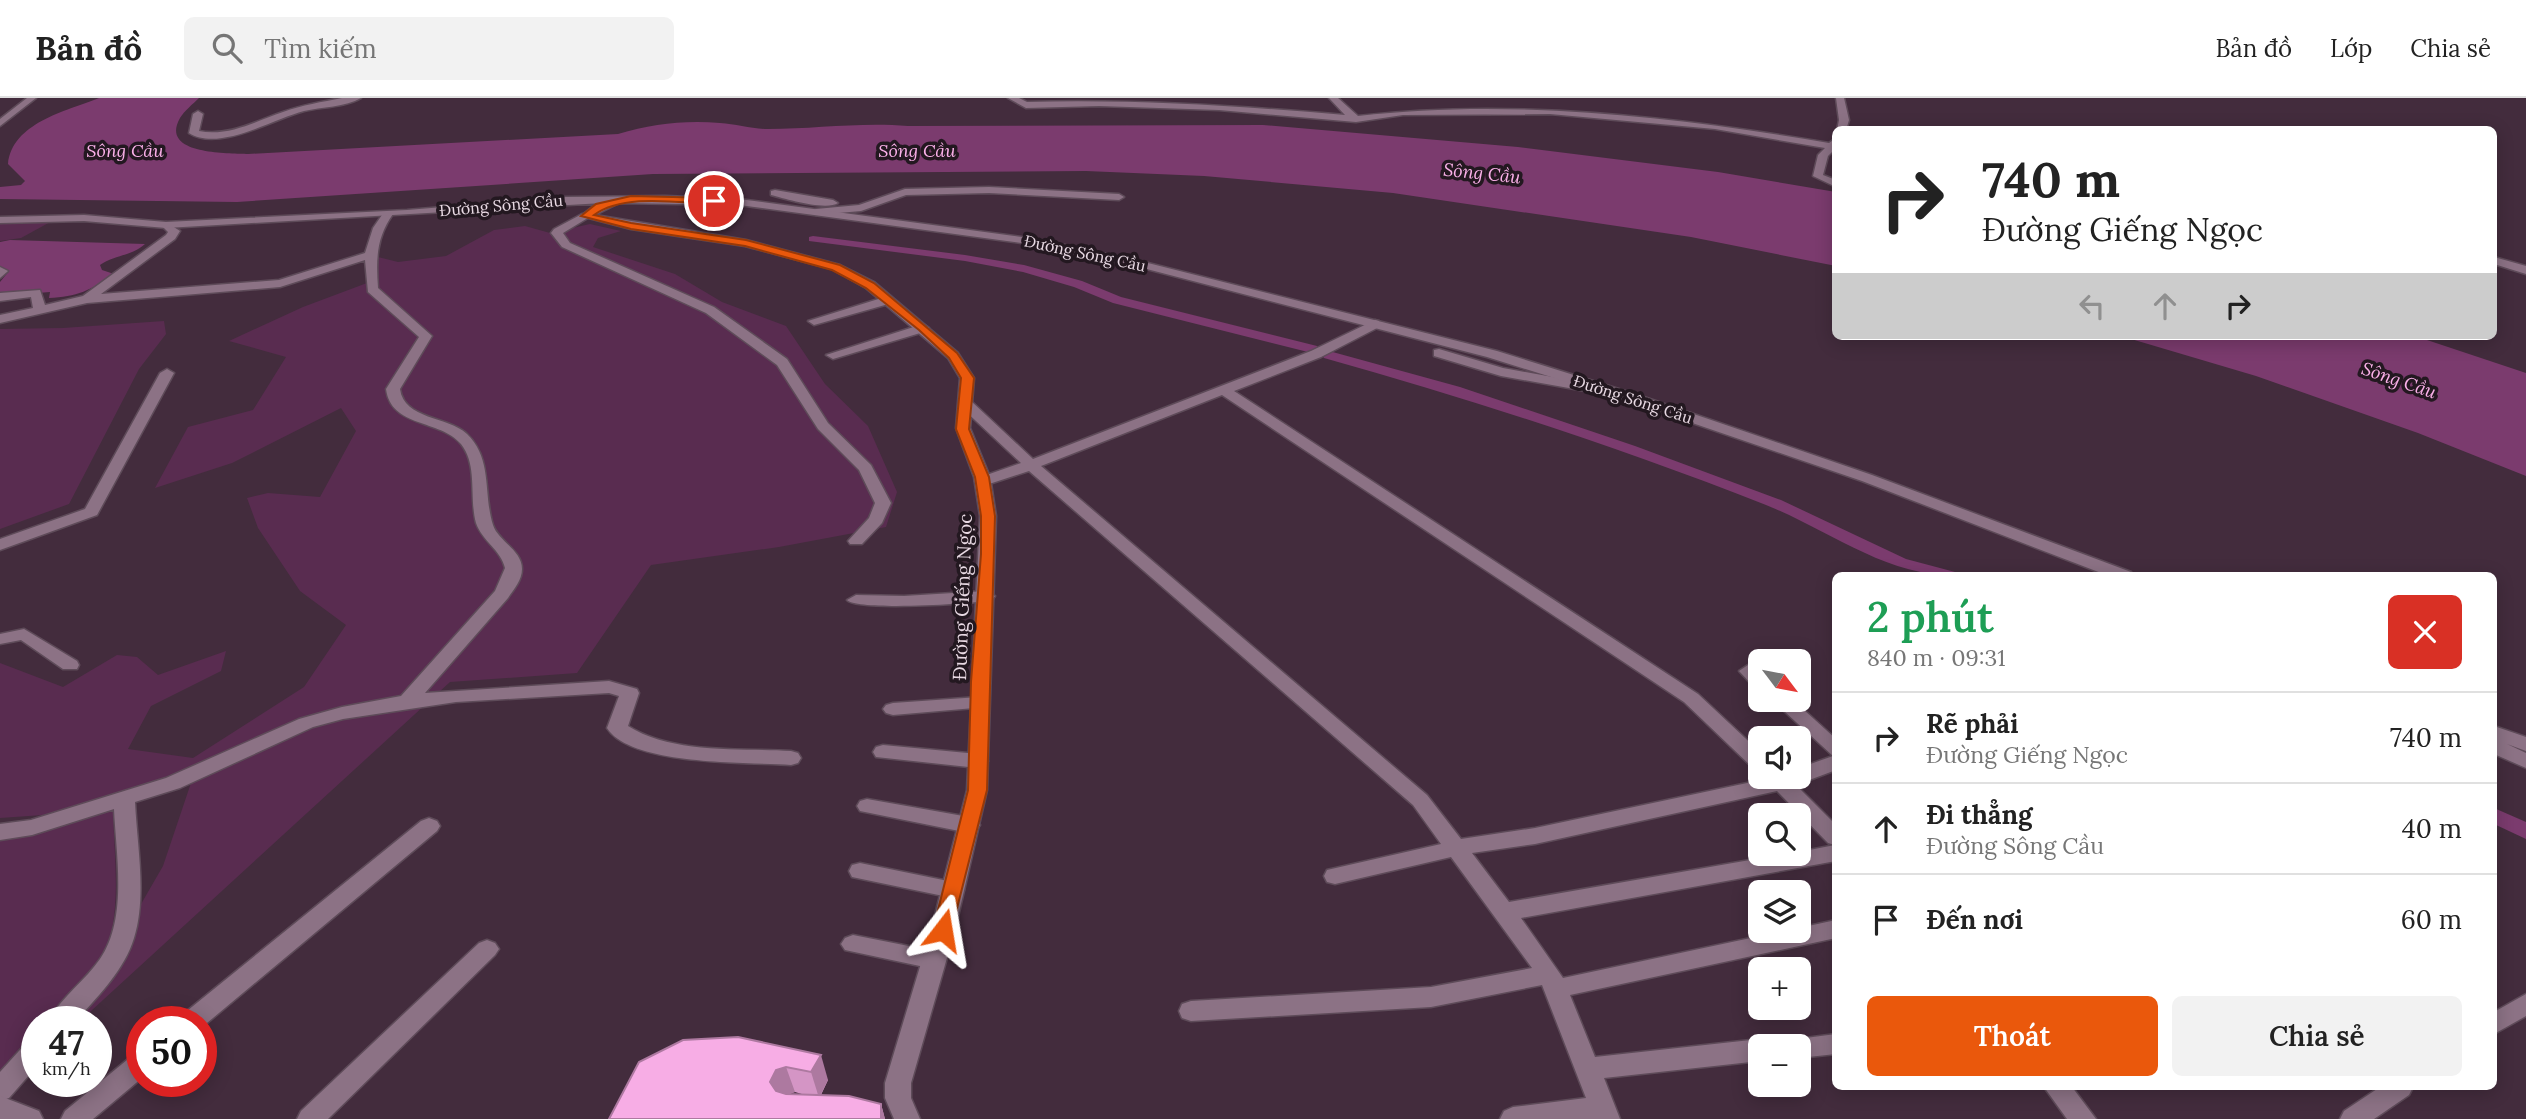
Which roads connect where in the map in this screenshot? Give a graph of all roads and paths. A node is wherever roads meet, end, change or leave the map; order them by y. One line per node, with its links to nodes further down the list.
1 (32, 98): 8 (street)
2 (357, 98): 6 (street)
3 (1012, 98): 7 (street)
4 (1333, 98): 7 (street)
5 (1840, 98): 9 (street)
6 (198, 114)
7 (1356, 118): 10 (street)
8 (0, 123)
9 (1842, 126)
10 (1832, 144)
11 (1832, 146): 12 (street)
12 (1832, 182)
13 (775, 193): 16 (street)
14 (1119, 197): 16 (street)
15 (631, 199): 17 (street, Đường Sông Cầu); 18 (street, Đường Sông Cầu); 19 (street)
16 (872, 205): 17 (street)
17 (816, 212): 31 (street, Đường Sông Cầu)
18 (388, 214): 21 (street, Đường Sông Cầu); 22 (street)
19 (586, 216): 27 (street, Đường Giếng Ngọc); 41 (street)
20 (0, 220): 21 (street, Đường Sông Cầu)
21 (166, 225): 26 (street)
22 (370, 255): 26 (street); 48 (street)
23 (2497, 261): 24 (street)
24 (2526, 270)
25 (0, 297): 28 (street)
26 (87, 299): 28 (street)
27 (888, 300): 30 (street); 32 (street, Đường Giếng Ngọc)
28 (40, 310): 29 (street)
29 (0, 319)
30 (814, 321)
31 (1375, 324): 36 (street); 37 (street, Đường Sông Cầu)
32 (923, 328): 34 (street); 38 (street, Đường Giếng Ngọc)
33 (1439, 353): 37 (street)
34 (833, 355)
35 (167, 373): 42 (street)
36 (1223, 390): 39 (street); 57 (street)
37 (1608, 391): 43 (street, Đường Sông Cầu)
38 (965, 404): 39 (street); 40 (street, Đường Giếng Ngọc)
39 (1031, 465): 40 (street); 71 (street)
40 (983, 481): 44 (street, Đường Giếng Ngọc)
41 (856, 541)
42 (0, 545)
43 (2114, 572)
44 (986, 596): 45 (street); 49 (street, Đường Giếng Ngọc)
45 (856, 600)
46 (0, 639): 47 (street)
47 (70, 665)
48 (407, 702): 58 (street); 65 (street)
49 (979, 703): 50 (street); 59 (street, Đường Giếng Ngọc)
50 (893, 709)
51 (1795, 712): 54 (street)
52 (2497, 733): 53 (street)
53 (2526, 744)
54 (1832, 746)
55 (2497, 747): 60 (street)
56 (883, 752): 59 (street)
57 (1748, 752)
58 (790, 758)
59 (978, 761): 67 (street, Đường Giếng Ngọc)
60 (2526, 761)
61 (1832, 763): 62 (street)
62 (1811, 770)
63 (1748, 787): 71 (street)
64 (1797, 789): 70 (street)
65 (124, 800): 69 (street); 83 (street)
66 (867, 806): 67 (street)
67 (969, 825): 75 (street, Đường Giếng Ngọc)
68 (429, 826): 84 (street)
69 (0, 832)
70 (1832, 833)
71 (1456, 848): 74 (street); 76 (street)
72 (1832, 854): 76 (street)
73 (860, 870): 75 (street)
74 (1335, 876)
75 (953, 890): 80 (street, Đường Giếng Ngọc)
76 (1503, 912): 81 (street)
77 (1832, 930): 81 (street)
78 (853, 944): 80 (street)
79 (487, 949): 100 (street)
80 (934, 960): 101 (street, Đường Giếng Ngọc)
81 (1553, 981): 85 (street); 91 (street)
82 (2526, 1003): 86 (street)
83 (74, 1006)
84 (210, 1006)
85 (1191, 1011)
86 (2497, 1022)
87 (1832, 1044): 88 (street)
88 (1811, 1046)
89 (1748, 1051): 91 (street)
90 (21, 1066): 93 (street)
91 (1587, 1069): 97 (street)
92 (126, 1076): 99 (street)
93 (0, 1090)
94 (2059, 1090): 103 (street)
95 (2396, 1090): 104 (street)
96 (0, 1107): 98 (street)
97 (1604, 1113): 102 (street)
98 (30, 1119)
99 (74, 1119)
100 (310, 1119)
101 (907, 1119)
102 (1513, 1119)
103 (2082, 1119)
104 (2353, 1119)

